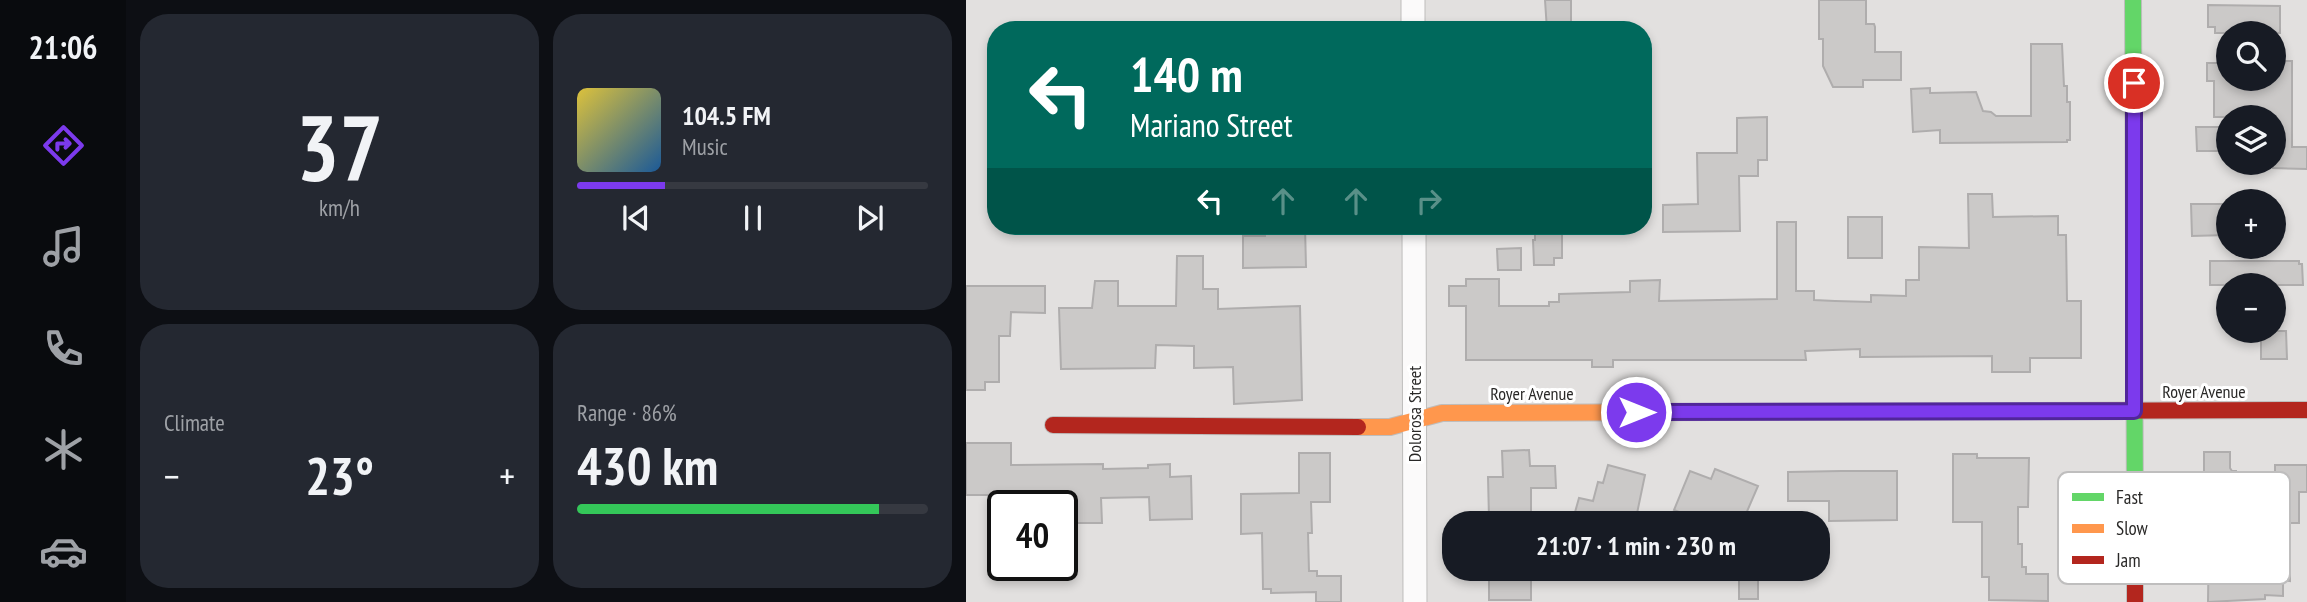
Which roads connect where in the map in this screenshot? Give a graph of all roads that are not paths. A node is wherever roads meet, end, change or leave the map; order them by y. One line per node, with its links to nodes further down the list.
1 (1413, 0): 3 (street)
2 (2133, 0): 6 (street)
3 (1413, 21)
4 (1413, 235): 7 (street, Dolorosa Street)
5 (2307, 410): 6 (street, Royer Avenue)
6 (2134, 411): 7 (street, Royer Avenue); 9 (street)
7 (1414, 421): 8 (street, Royer Avenue); 11 (street, Dolorosa Street)
8 (1053, 425)
9 (2134, 472)
10 (2135, 584): 12 (street)
11 (1415, 602)
12 (2135, 602)

